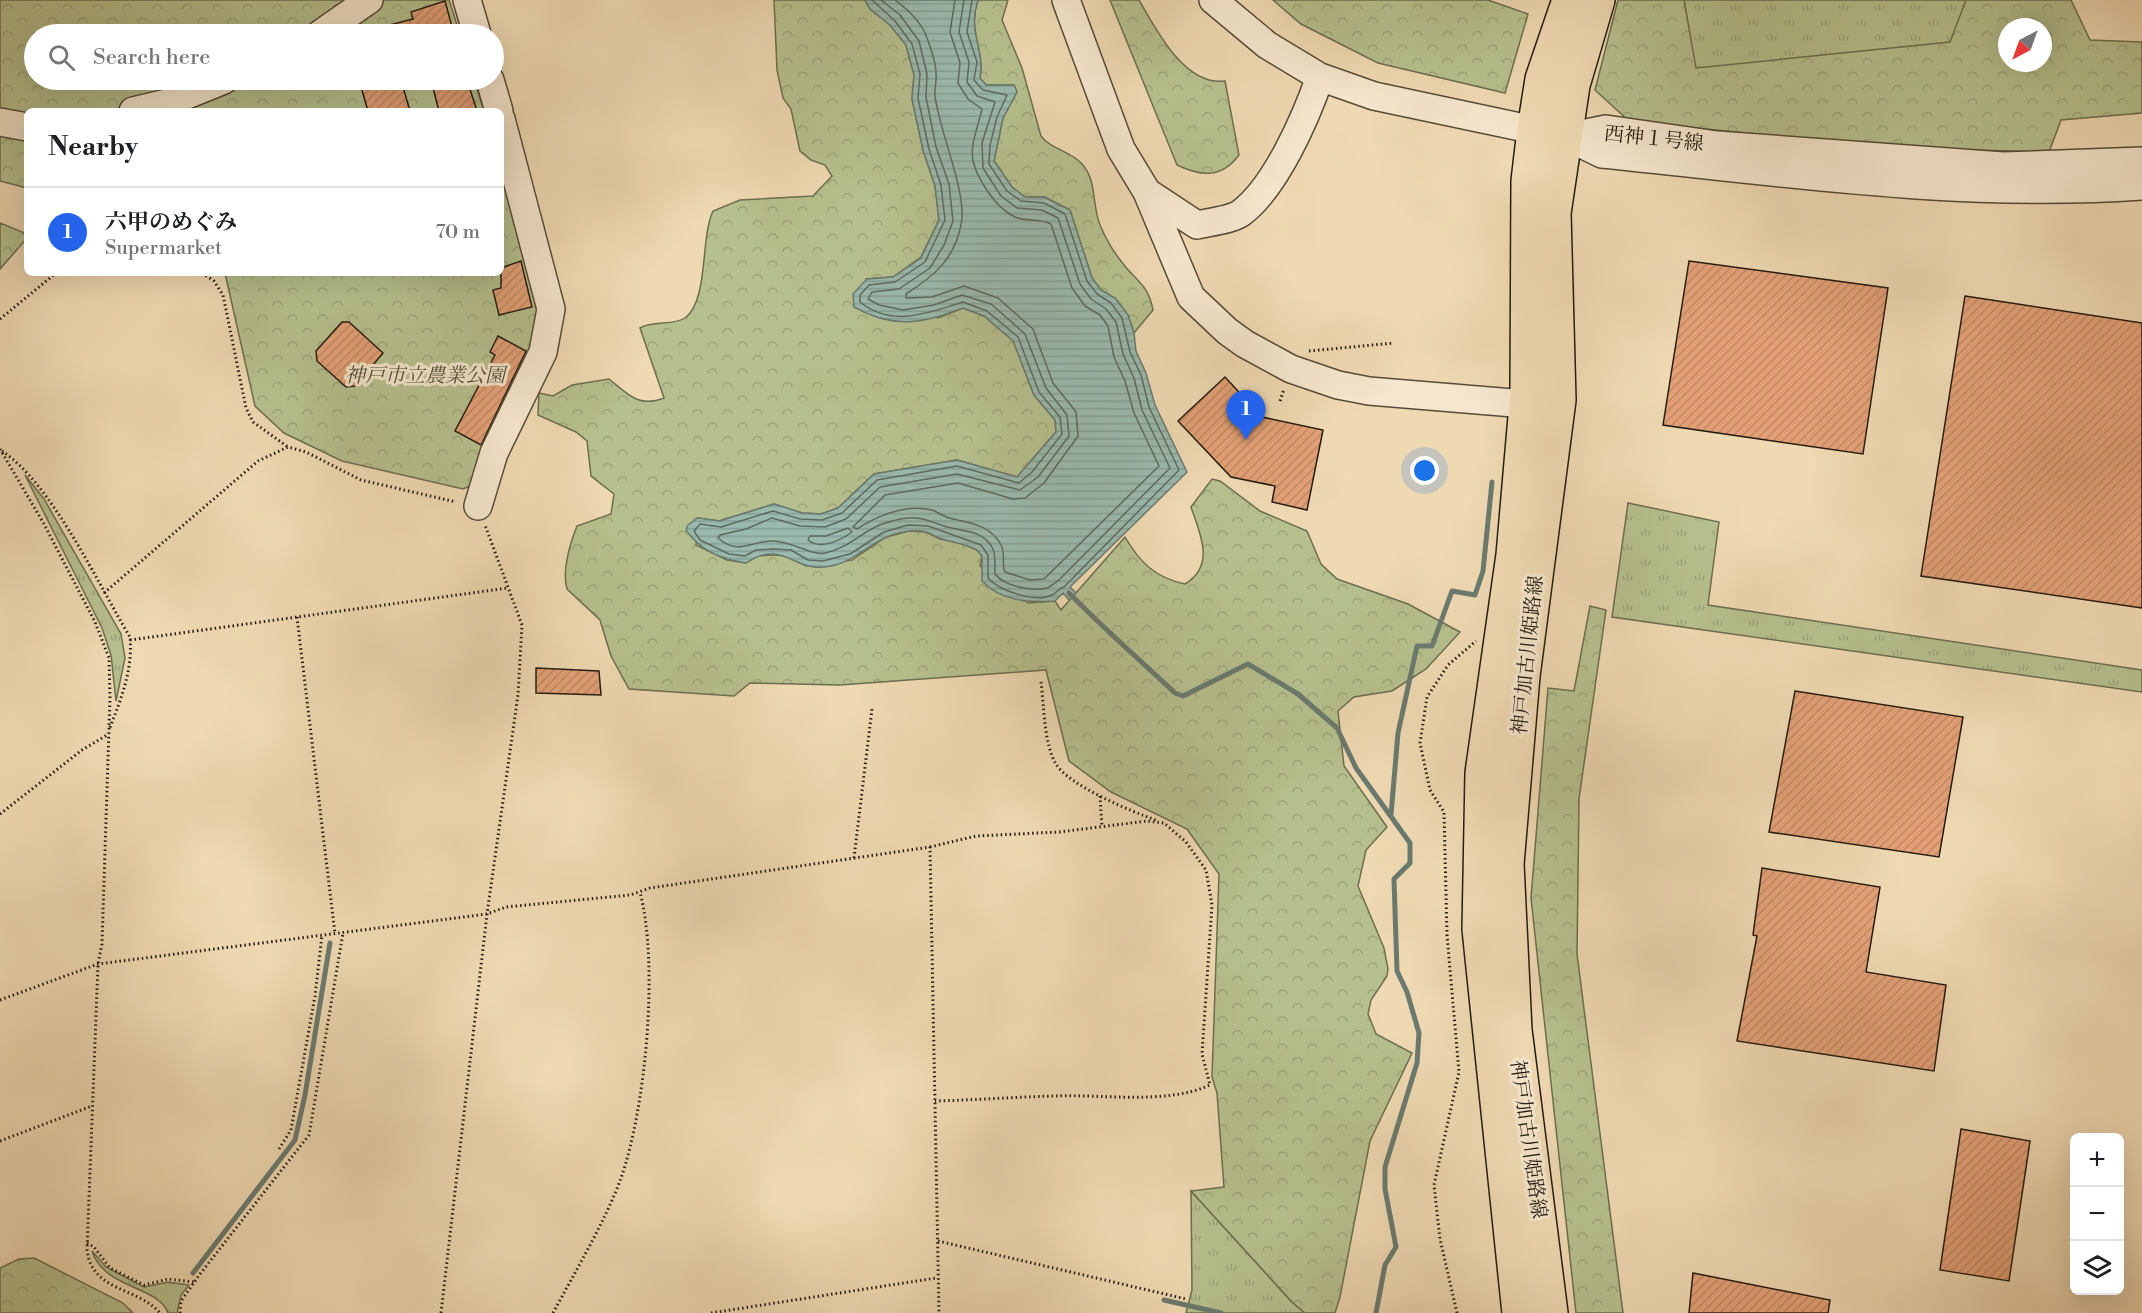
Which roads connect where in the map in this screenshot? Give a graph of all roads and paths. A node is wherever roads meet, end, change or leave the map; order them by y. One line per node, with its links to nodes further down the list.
1 (369, 0): 7 (street)
2 (467, 0): 8 (street)
3 (1066, 0): 21 (street)
4 (1213, 0): 9 (street)
5 (1569, 0): 17 (main road, 神戸加古川姫路線)
6 (1598, 0): 18 (main road, 神戸加古川姫路線)
7 (334, 24)
8 (474, 24)
9 (1320, 77): 17 (street); 22 (street)
10 (199, 90): 12 (street)
11 (493, 90): 13 (street)
12 (146, 108)
13 (498, 108)
14 (0, 122): 15 (street)
15 (24, 126)
16 (504, 130): 30 (street)
17 (1534, 130): 18 (street); 27 (main road, 神戸加古川姫路線)
18 (1567, 137): 19 (street, 西神１号線); 20 (street, 西神１号線); 69 (main road, 神戸加古川姫路線)
19 (2142, 161)
20 (2142, 186)
21 (1147, 192): 22 (street); 23 (street)
22 (1197, 225): 23 (street)
23 (1174, 258): 27 (street)
24 (52, 276): 26 (path)
25 (206, 276): 28 (path)
26 (0, 319)
27 (1527, 404): 35 (main road, 神戸加古川姫路線)
28 (288, 447): 30 (path); 32 (path)
29 (0, 450): 32 (path); 38 (path)
30 (478, 506): 31 (path)
31 (508, 588): 33 (path); 46 (path)
32 (104, 593): 34 (path)
33 (297, 617): 34 (path); 48 (path)
34 (130, 640): 38 (path)
35 (1499, 640): 67 (path); 68 (main road, 神戸加古川姫路線)
36 (1041, 682): 39 (path)
37 (872, 709): 44 (path)
38 (107, 735): 40 (path); 50 (path)
39 (1100, 796): 41 (path); 42 (path)
40 (0, 814)
41 (1163, 823): 42 (path); 52 (path)
42 (1102, 827): 43 (path)
43 (930, 847): 44 (path); 52 (path)
44 (854, 858): 45 (path)
45 (640, 892): 46 (path); 64 (path)
46 (487, 915): 47 (path); 63 (path)
47 (343, 933): 48 (path); 59 (path)
48 (335, 934): 49 (path)
49 (322, 935): 50 (path); 55 (path)
50 (98, 963): 51 (path); 53 (path)
51 (0, 1000)
52 (935, 1101): 56 (path)
53 (92, 1106): 54 (path); 57 (path)
54 (0, 1142)
55 (279, 1149)
56 (938, 1241): 58 (path); 60 (path)
57 (87, 1244): 59 (path); 61 (path)
58 (936, 1278): 65 (path); 66 (path)
59 (194, 1282): 62 (path)
60 (1186, 1299)
61 (160, 1313)
62 (180, 1313)
63 (441, 1313)
64 (553, 1313)
65 (711, 1313)
66 (939, 1313)
67 (1457, 1313)
68 (1519, 1313)
69 (1551, 1313)

